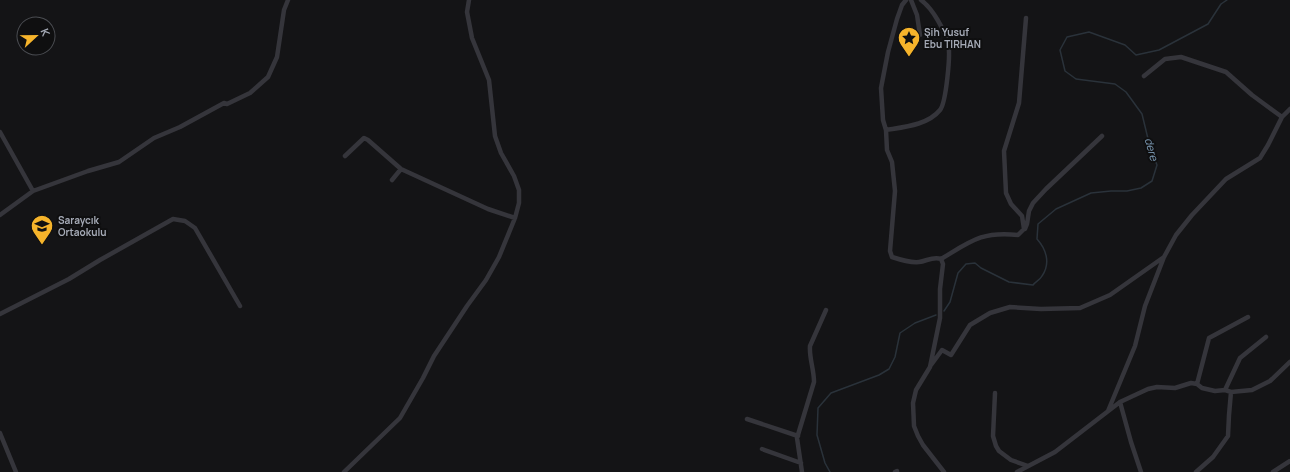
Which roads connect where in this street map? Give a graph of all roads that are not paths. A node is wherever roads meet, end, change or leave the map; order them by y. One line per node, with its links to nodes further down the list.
1 (288, 0): 17 (street)
2 (470, 0): 19 (street)
3 (906, 0): 11 (street)
4 (910, 0): 7 (street)
5 (921, 0): 11 (street)
6 (1026, 18): 20 (street)
7 (920, 36)
8 (1144, 76): 10 (street)
9 (1290, 109): 10 (street)
10 (1282, 117): 21 (street)
11 (886, 130): 22 (street)
12 (0, 132): 17 (street)
13 (1102, 136): 20 (street)
14 (345, 156): 15 (street)
15 (401, 169): 16 (street); 19 (street)
16 (392, 180)
17 (33, 191): 18 (street)
18 (0, 215)
19 (515, 218): 44 (street)
20 (1024, 229): 22 (street)
21 (1164, 257): 29 (street); 35 (street)
22 (942, 258): 29 (street)
23 (240, 306): 25 (street)
24 (826, 310): 38 (street)
25 (0, 314)
26 (1248, 317): 30 (street)
27 (1266, 337): 31 (street)
28 (1290, 362): 32 (street)
29 (930, 367): 46 (street)
30 (1196, 384): 31 (street); 34 (street)
31 (1224, 390): 32 (street)
32 (1231, 392): 49 (street)
33 (995, 393): 42 (street)
34 (1120, 402): 35 (street); 48 (street)
35 (1108, 411): 42 (street)
36 (747, 419): 38 (street)
37 (0, 433): 43 (street)
38 (798, 436): 41 (street)
39 (762, 449): 41 (street)
40 (1290, 461): 50 (street)
41 (801, 462): 45 (street)
42 (1028, 466): 47 (street)
43 (16, 472)
44 (344, 472)
45 (802, 472)
46 (944, 472)
47 (1017, 472)
48 (1142, 472)
49 (1196, 472)
50 (1273, 472)

